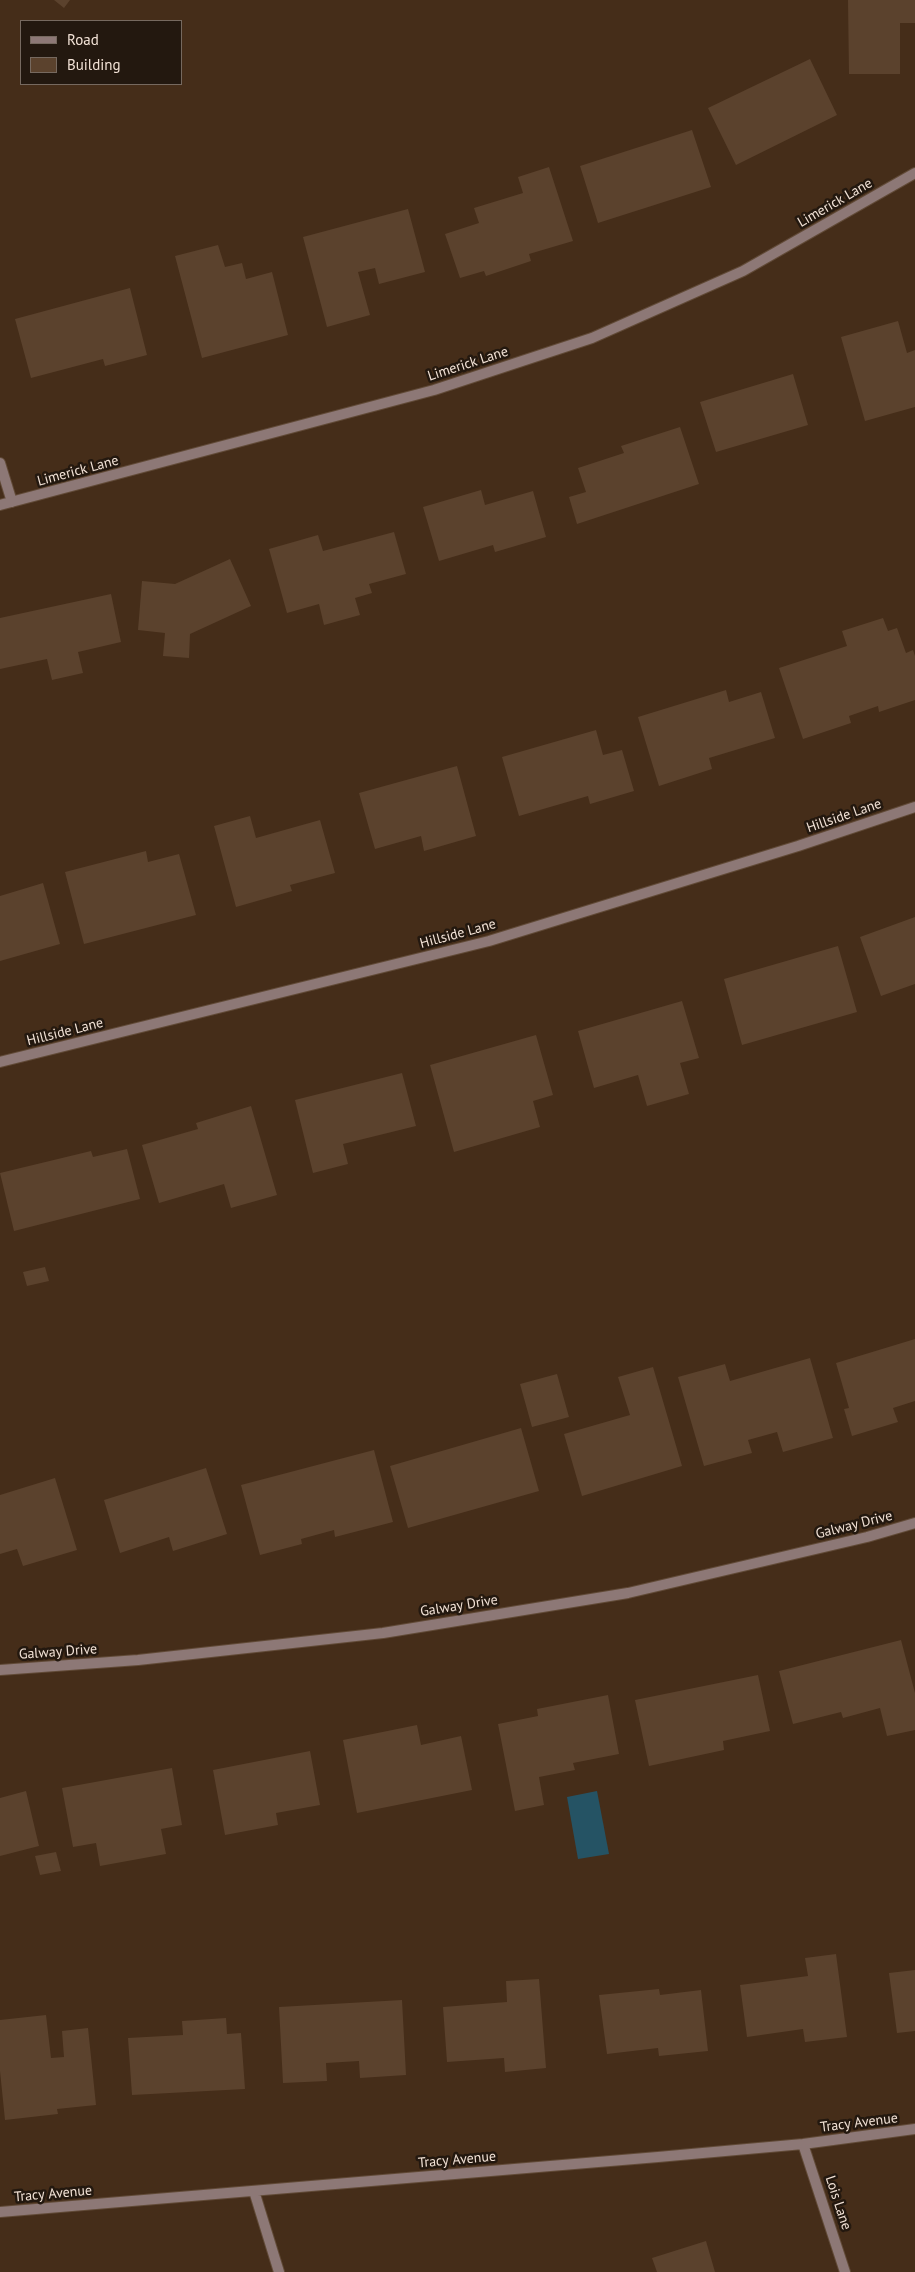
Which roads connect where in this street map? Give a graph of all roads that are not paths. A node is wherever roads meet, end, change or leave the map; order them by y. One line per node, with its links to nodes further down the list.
1 (915, 173): 3 (street, Limerick Lane)
2 (0, 462): 3 (street)
3 (12, 502): 4 (street, Limerick Lane)
4 (0, 506)
5 (915, 807): 6 (street, Hillside Lane)
6 (0, 1062)
7 (915, 1523): 8 (street, Galway Drive)
8 (0, 1670)
9 (915, 2129): 10 (street, Tracy Avenue)
10 (803, 2144): 11 (street, Tracy Avenue); 14 (street, Lois Lane)
11 (254, 2191): 12 (street, Tracy Avenue); 13 (street)
12 (0, 2212)
13 (279, 2272)
14 (845, 2272)

